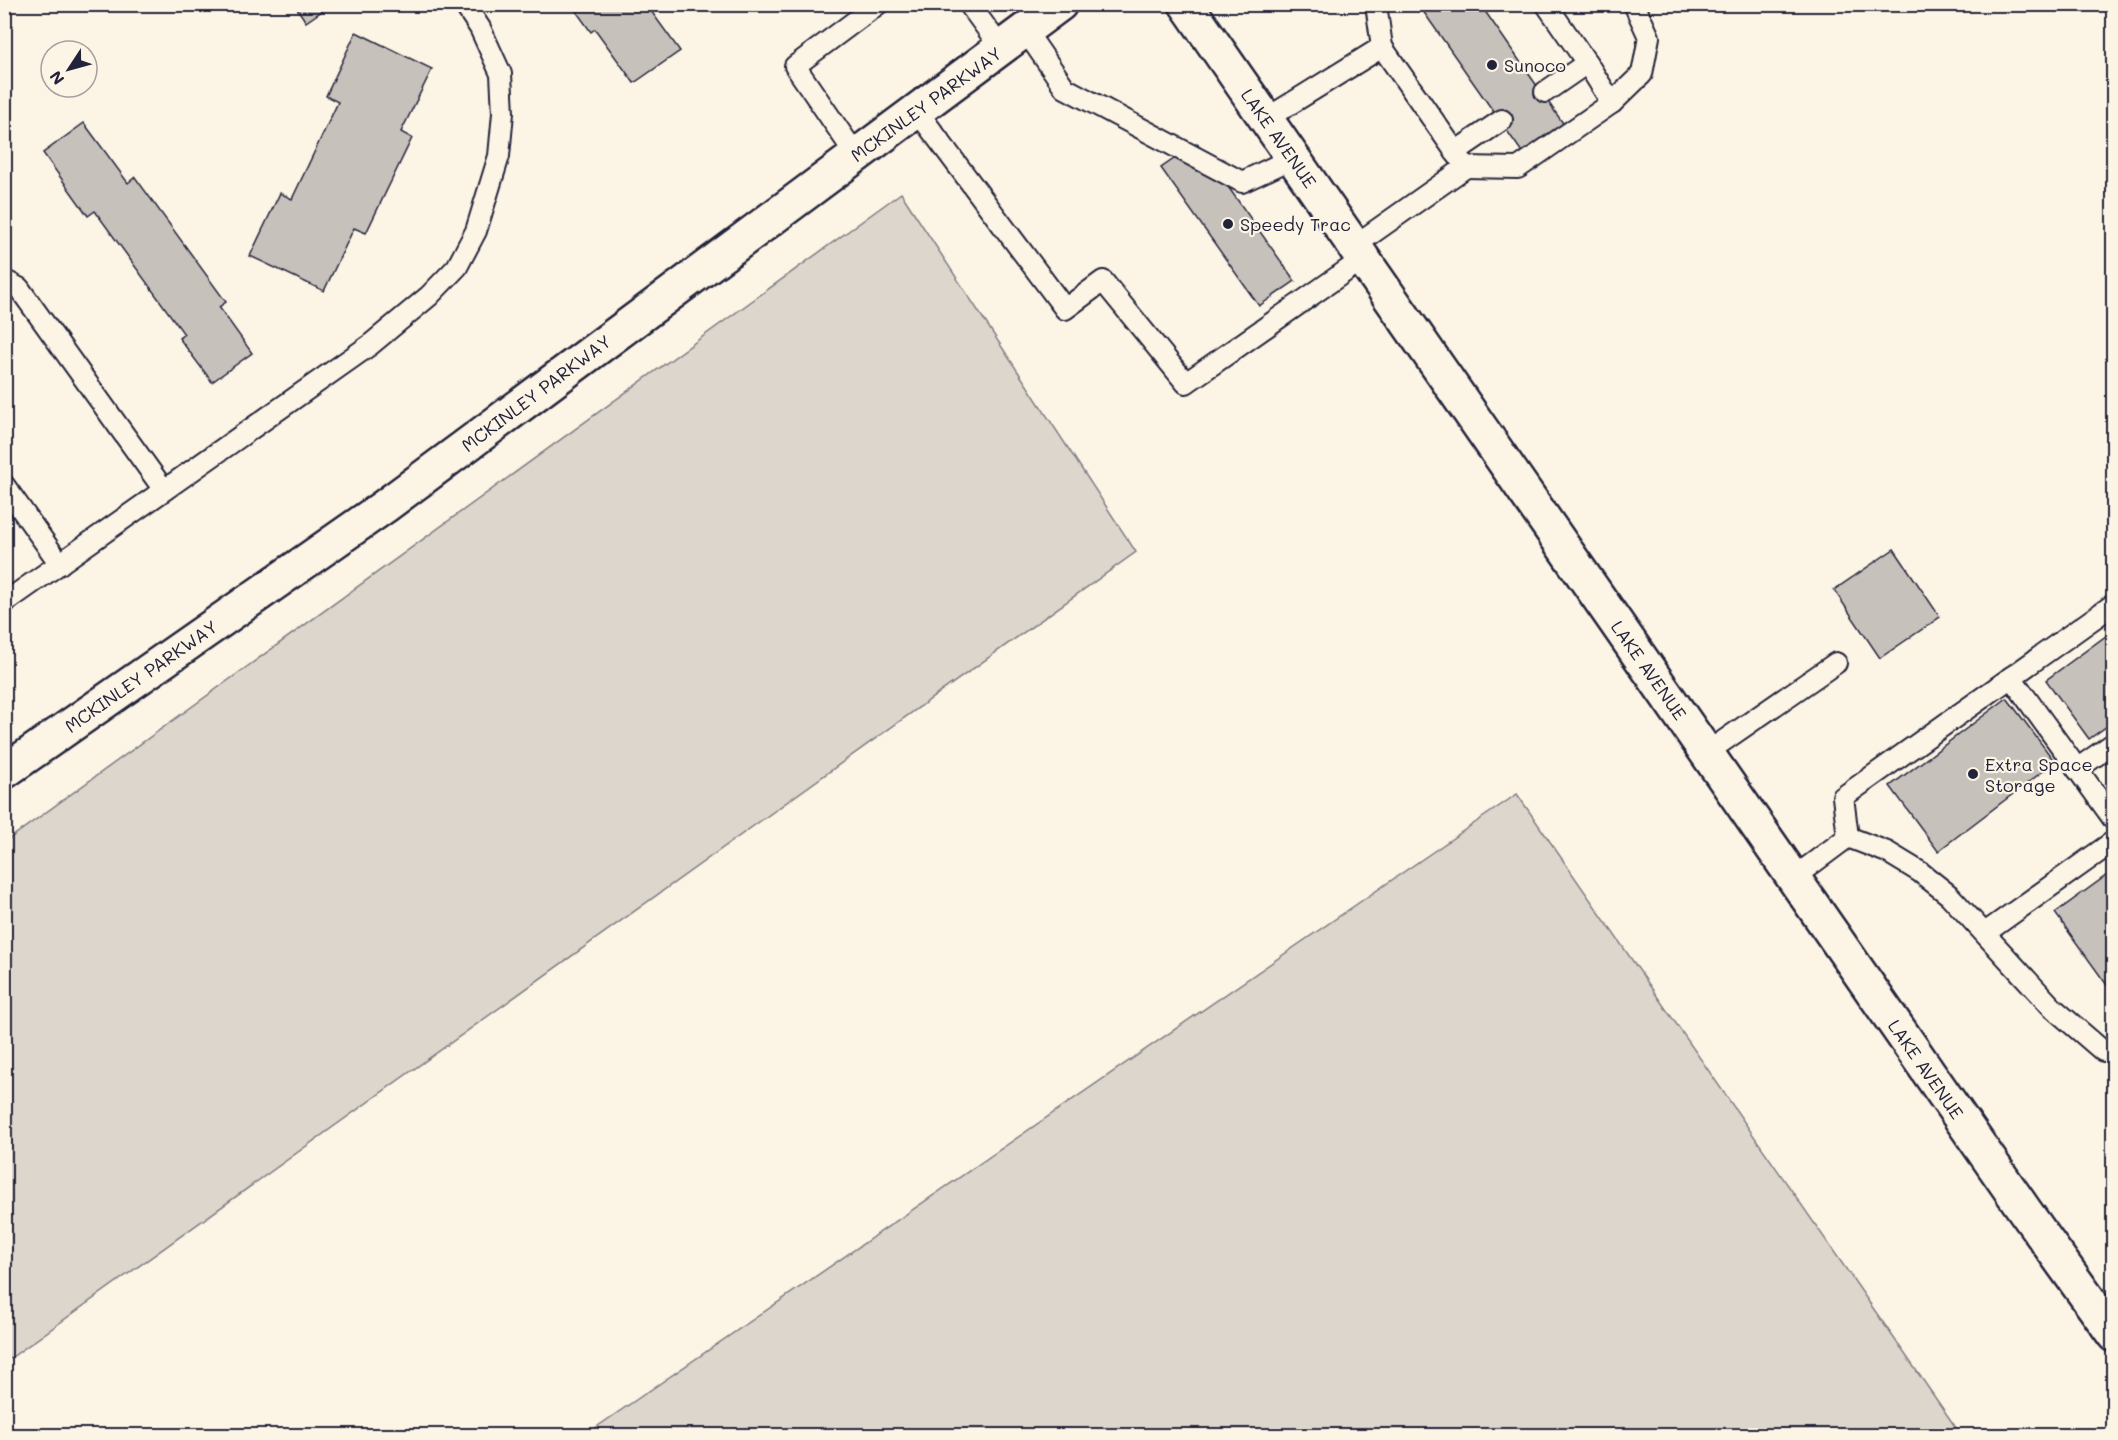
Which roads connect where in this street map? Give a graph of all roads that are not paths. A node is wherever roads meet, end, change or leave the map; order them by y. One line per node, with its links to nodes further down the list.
1 (464, 4): 24 (lane)
2 (878, 4): 18 (lane)
3 (969, 4): 10 (lane)
4 (1060, 4): 10 (street, MCKINLEY PARKWAY)
5 (1186, 4): 16 (street, LAKE AVENUE)
6 (1395, 4): 8 (lane)
7 (1546, 4): 12 (lane)
8 (1377, 10): 11 (lane)
9 (1637, 11): 14 (lane)
10 (1013, 39): 15 (street, MCKINLEY PARKWAY); 19 (lane)
11 (1382, 47): 16 (lane); 20 (lane)
12 (1587, 63): 13 (lane); 14 (lane)
13 (1545, 92)
14 (1612, 103): 20 (lane)
15 (917, 111): 18 (street, MCKINLEY PARKWAY); 21 (lane)
16 (1266, 119): 19 (street, LAKE AVENUE)
17 (1503, 120): 20 (lane)
18 (856, 155): 33 (street, MCKINLEY PARKWAY)
19 (1293, 158): 21 (street, LAKE AVENUE)
20 (1460, 159): 21 (lane)
21 (1358, 252): 31 (street, LAKE AVENUE)
22 (4, 280): 24 (lane)
23 (4, 485): 25 (lane)
24 (164, 490): 25 (lane)
25 (60, 564): 26 (lane)
26 (4, 603)
27 (2114, 604): 29 (lane)
28 (1836, 663): 31 (lane)
29 (2011, 677): 32 (lane); 35 (lane)
30 (2114, 743): 32 (lane)
31 (1707, 753): 37 (street, LAKE AVENUE)
32 (2077, 769): 34 (lane)
33 (4, 772)
34 (2114, 820)
35 (1848, 837): 37 (lane); 38 (lane)
36 (2114, 841): 38 (lane)
37 (1793, 878): 40 (street, LAKE AVENUE)
38 (1985, 933): 39 (lane)
39 (2103, 1051)
40 (2114, 1335)

